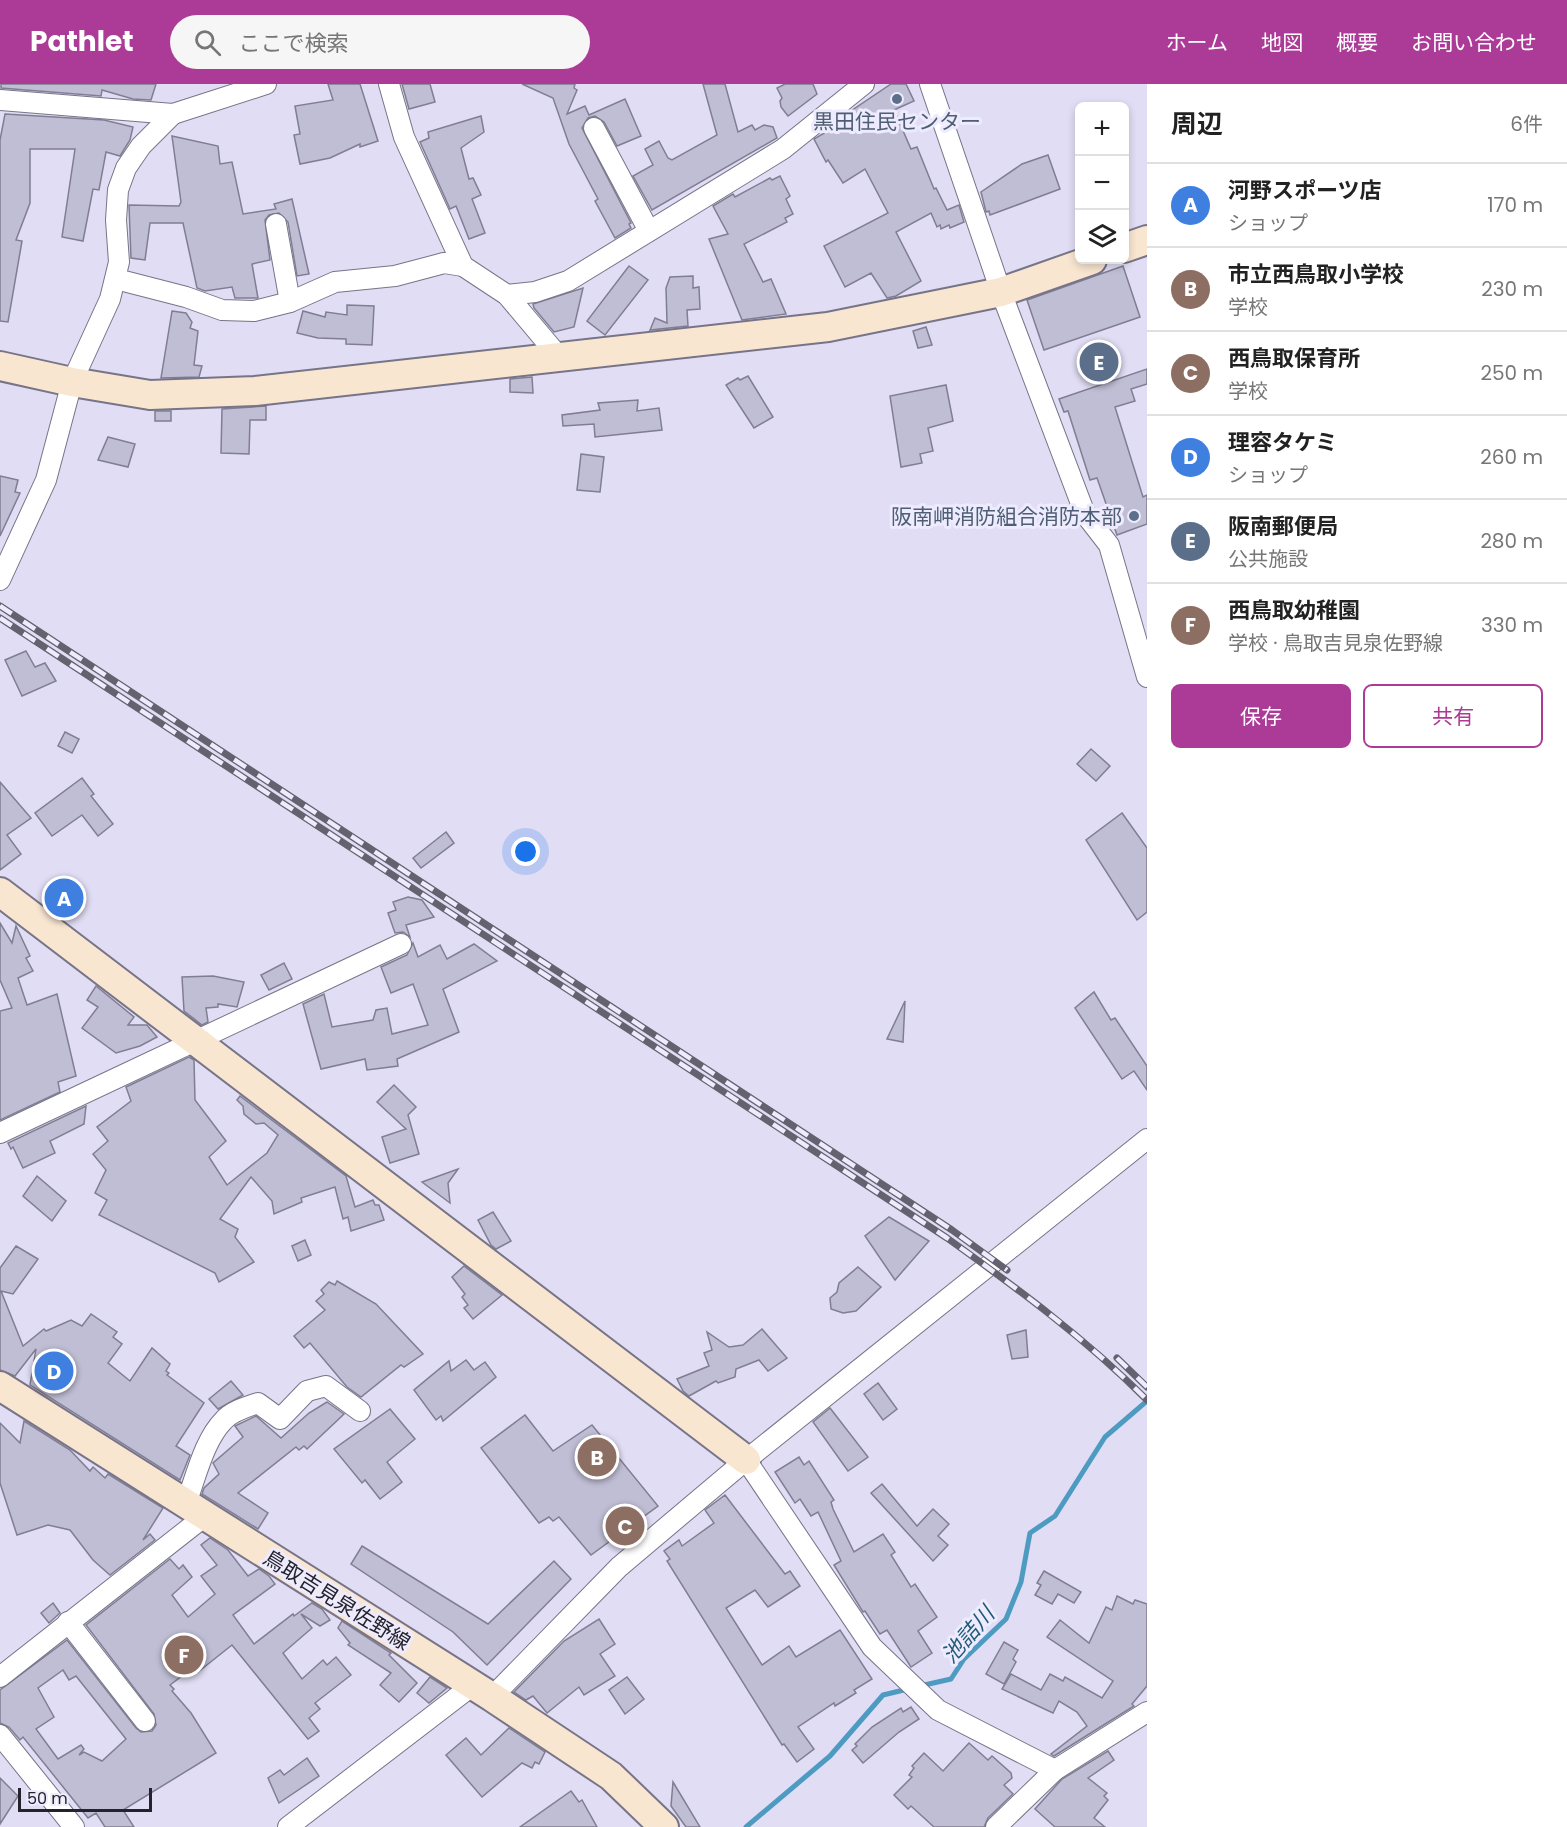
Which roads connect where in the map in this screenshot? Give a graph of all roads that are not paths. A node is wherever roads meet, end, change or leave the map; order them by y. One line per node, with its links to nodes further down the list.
1 (266, 84): 6 (street)
2 (389, 84): 13 (street)
3 (864, 84): 9 (street)
4 (930, 84): 15 (street)
5 (0, 100): 6 (street)
6 (172, 114): 14 (street)
7 (594, 128): 9 (street)
8 (276, 224): 17 (street)
9 (649, 231): 16 (street)
10 (1147, 240): 11 (street)
11 (1129, 247)
12 (1080, 264): 15 (street)
13 (463, 266): 16 (street); 17 (street)
14 (116, 279): 17 (street); 20 (street)
15 (1000, 292): 18 (street); 22 (street)
16 (507, 295): 18 (street)
17 (290, 302)
18 (560, 358): 20 (street)
19 (0, 366): 20 (street)
20 (72, 382): 21 (street)
21 (0, 580)
22 (1147, 677)
23 (0, 892): 25 (street)
24 (401, 944): 25 (street)
25 (196, 1039): 26 (street); 30 (street)
26 (0, 1133)
27 (1147, 1139): 30 (street)
28 (1, 1389): 31 (street, 鳥取吉見泉佐野線)
29 (360, 1411): 31 (street)
30 (746, 1460): 34 (street); 38 (street)
31 (195, 1509): 32 (street); 34 (street, 鳥取吉見泉佐野線)
32 (68, 1622): 33 (street); 36 (street)
33 (0, 1677)
34 (482, 1691): 40 (street); 41 (street, 鳥取吉見泉佐野線)
35 (1147, 1712): 38 (street)
36 (145, 1721)
37 (0, 1734): 39 (street)
38 (1055, 1770): 42 (street)
39 (74, 1827)
40 (288, 1827)
41 (664, 1827)
42 (996, 1827)

